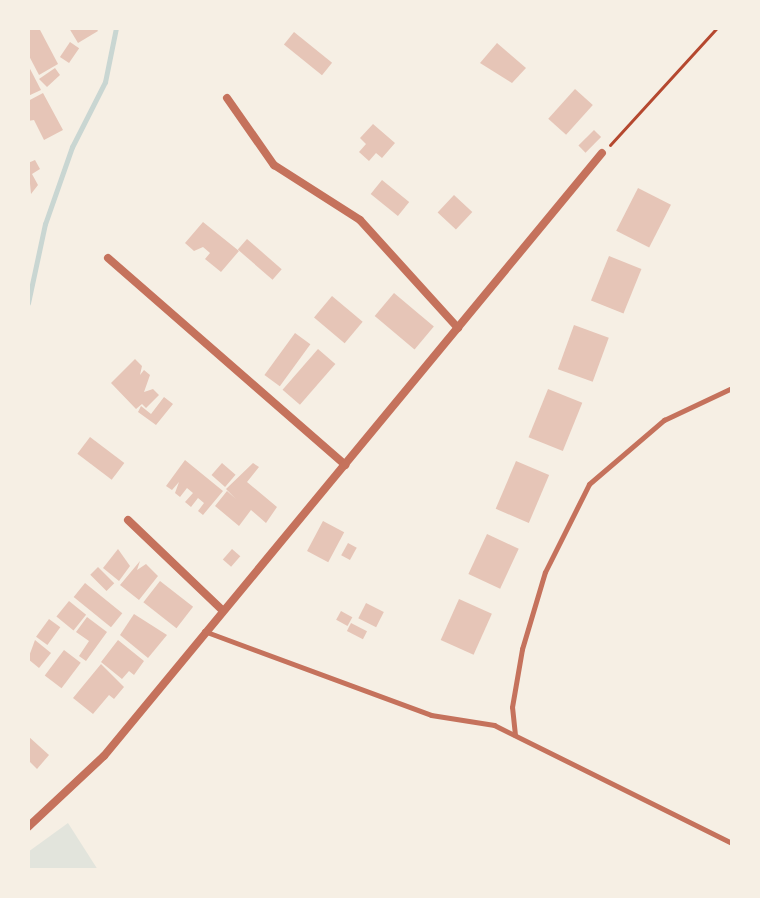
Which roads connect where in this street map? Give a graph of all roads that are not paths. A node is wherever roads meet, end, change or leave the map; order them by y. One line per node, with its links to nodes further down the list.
1 (227, 98): 4 (street)
2 (602, 153): 4 (street)
3 (108, 258): 6 (street)
4 (458, 328): 6 (street)
5 (732, 388): 10 (lane)
6 (345, 465): 8 (street)
7 (128, 520): 8 (street)
8 (221, 609): 9 (street)
9 (203, 631): 10 (lane); 11 (street)
10 (515, 736): 12 (lane)
11 (28, 827)
12 (732, 843)

